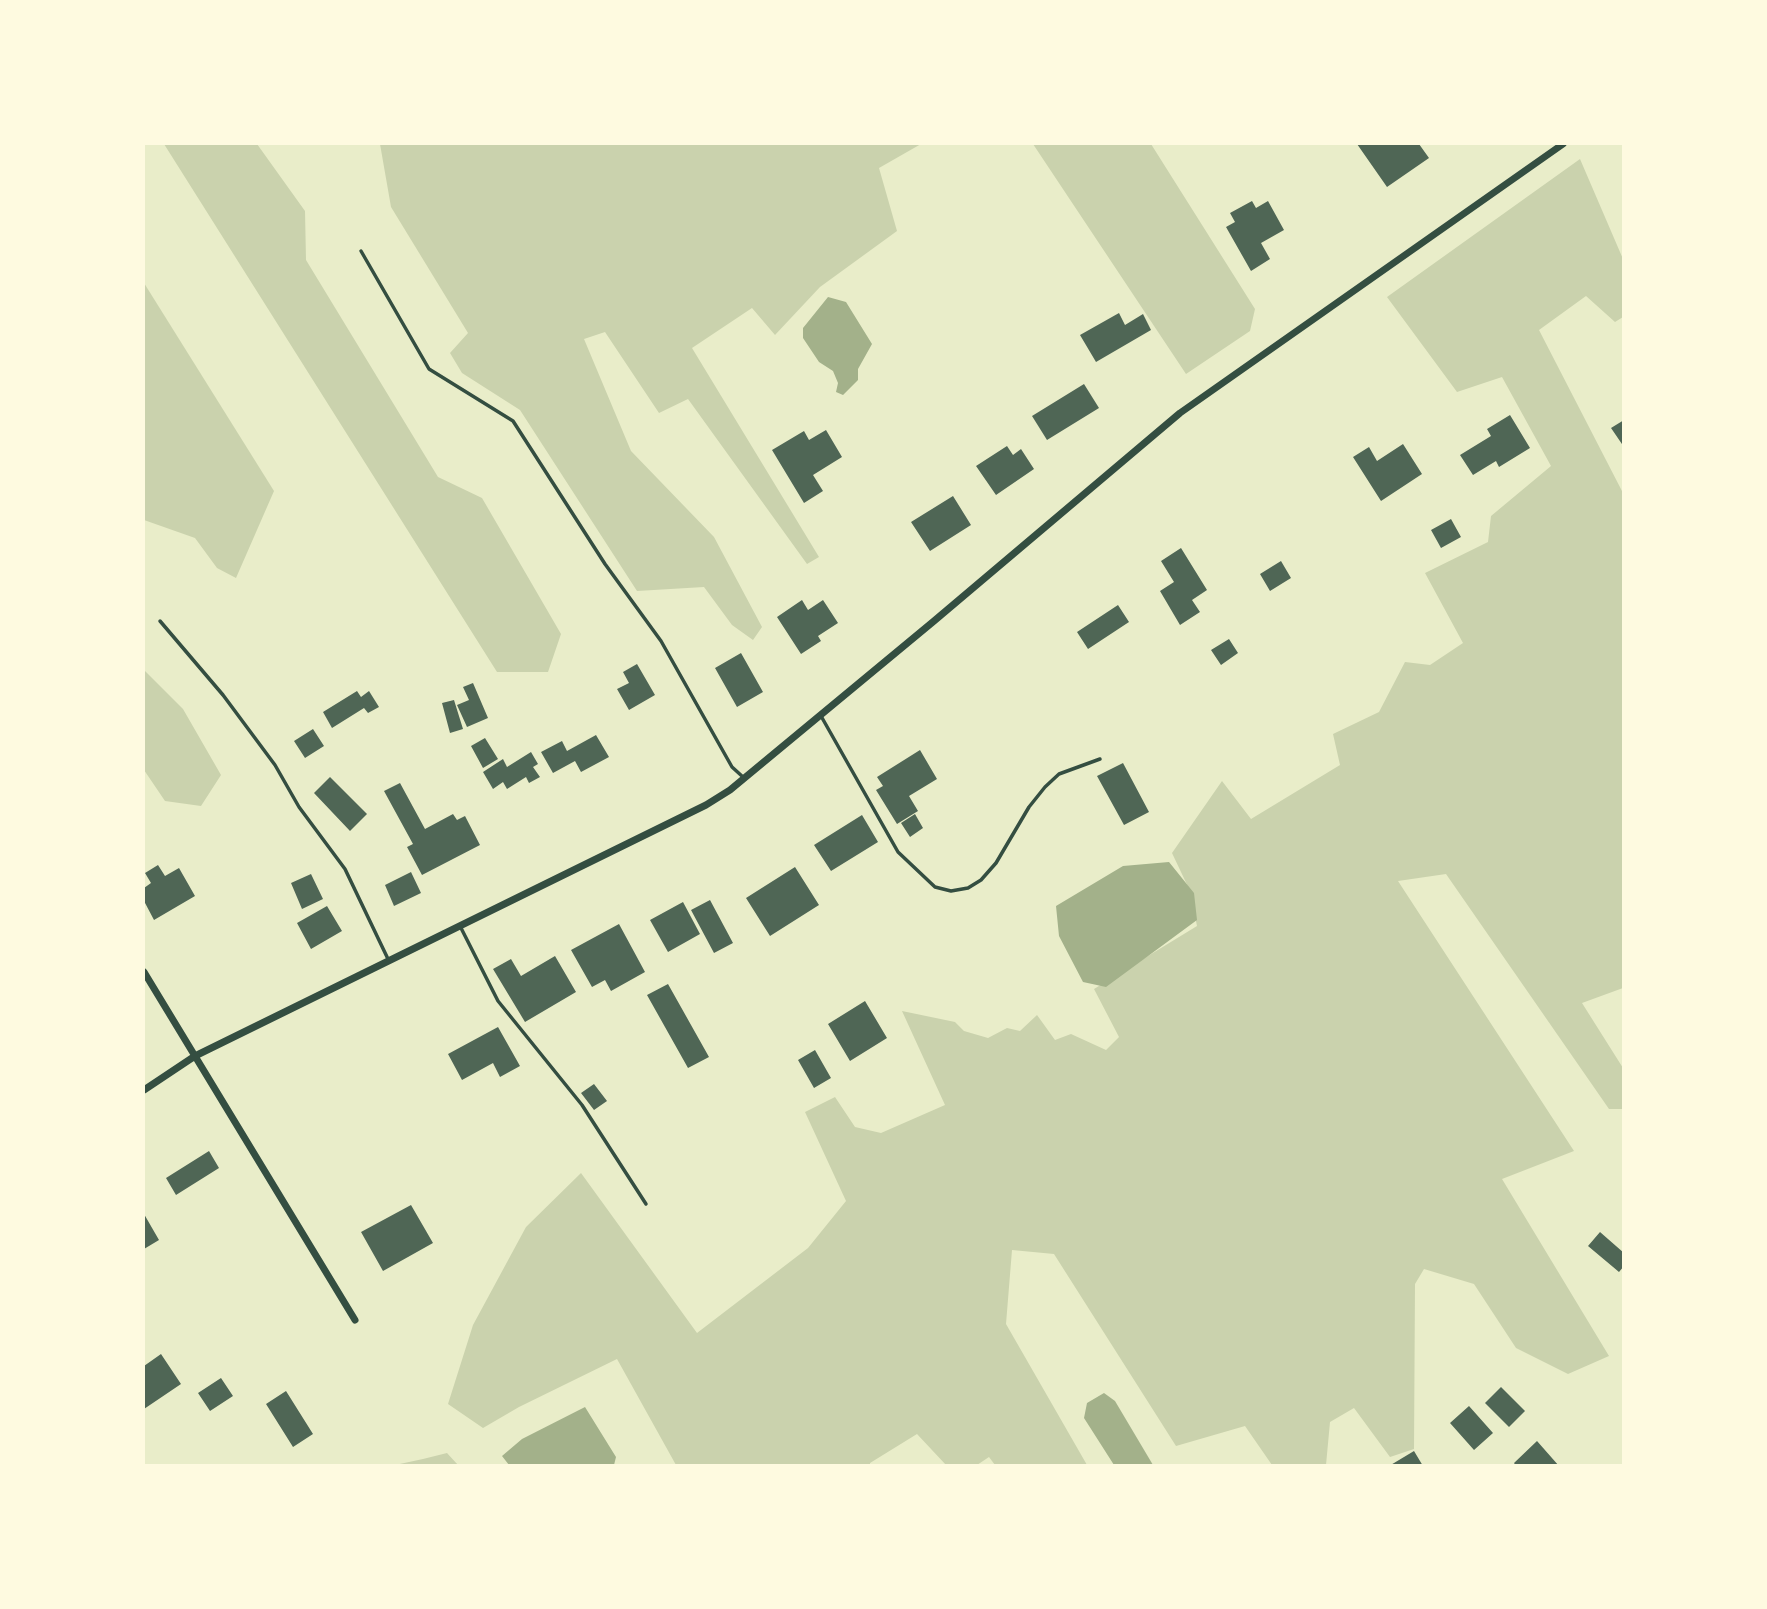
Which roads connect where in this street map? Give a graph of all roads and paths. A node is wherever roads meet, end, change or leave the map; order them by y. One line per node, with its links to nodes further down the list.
1 (1563, 144): 4 (street)
2 (361, 251): 6 (lane)
3 (160, 621): 8 (lane)
4 (821, 716): 5 (lane); 6 (street)
5 (1100, 759)
6 (744, 778): 7 (street)
7 (460, 926): 8 (street); 12 (lane)
8 (389, 961): 10 (street)
9 (144, 972): 10 (street)
10 (195, 1056): 11 (street); 13 (street)
11 (144, 1090)
12 (646, 1204)
13 (355, 1320)

